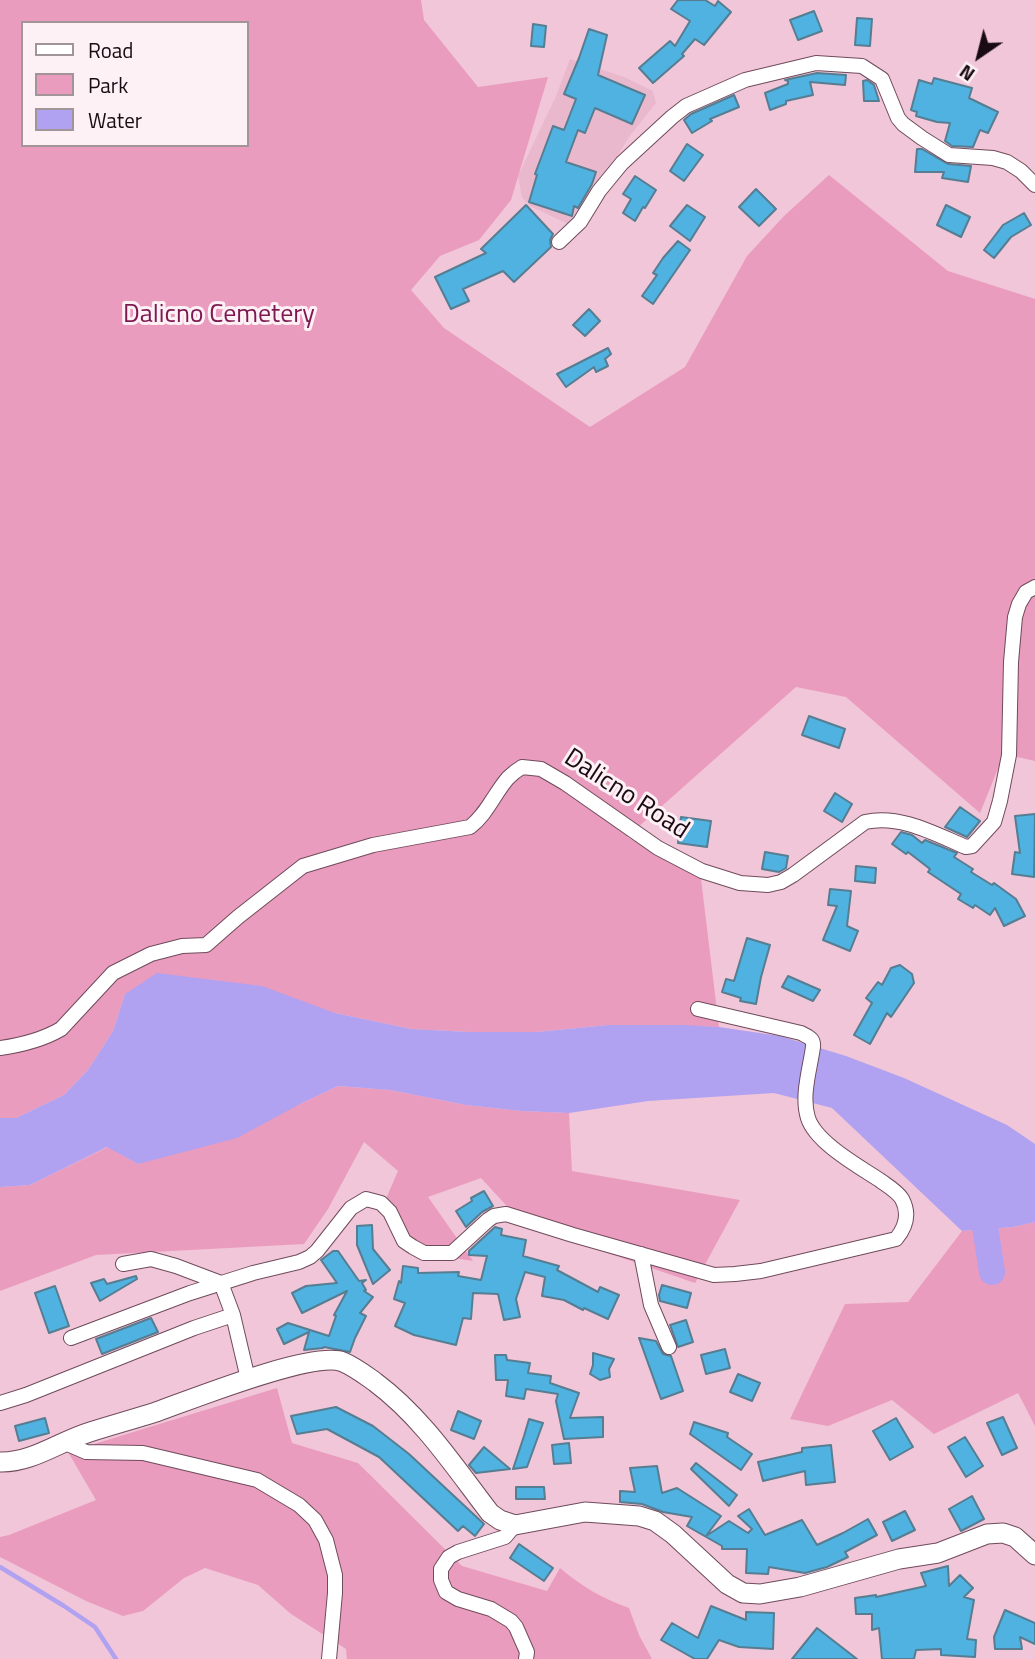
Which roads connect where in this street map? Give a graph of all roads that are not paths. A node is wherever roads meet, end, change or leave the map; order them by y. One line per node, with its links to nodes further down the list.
1 (1035, 185): 2 (street)
2 (559, 242)
3 (1035, 587): 5 (street, Dalicno Road)
4 (698, 1009): 6 (street)
5 (0, 1048)
6 (641, 1254): 8 (street); 11 (street)
7 (123, 1264): 8 (street)
8 (221, 1283): 9 (street); 10 (street)
9 (233, 1315): 12 (street); 13 (street)
10 (71, 1338)
11 (669, 1348)
12 (248, 1379): 14 (main road); 16 (main road)
13 (0, 1403)
14 (63, 1442): 15 (main road); 18 (street)
15 (0, 1462)
16 (515, 1525): 17 (main road); 19 (street)
17 (1035, 1555)
18 (329, 1659)
19 (526, 1659)

